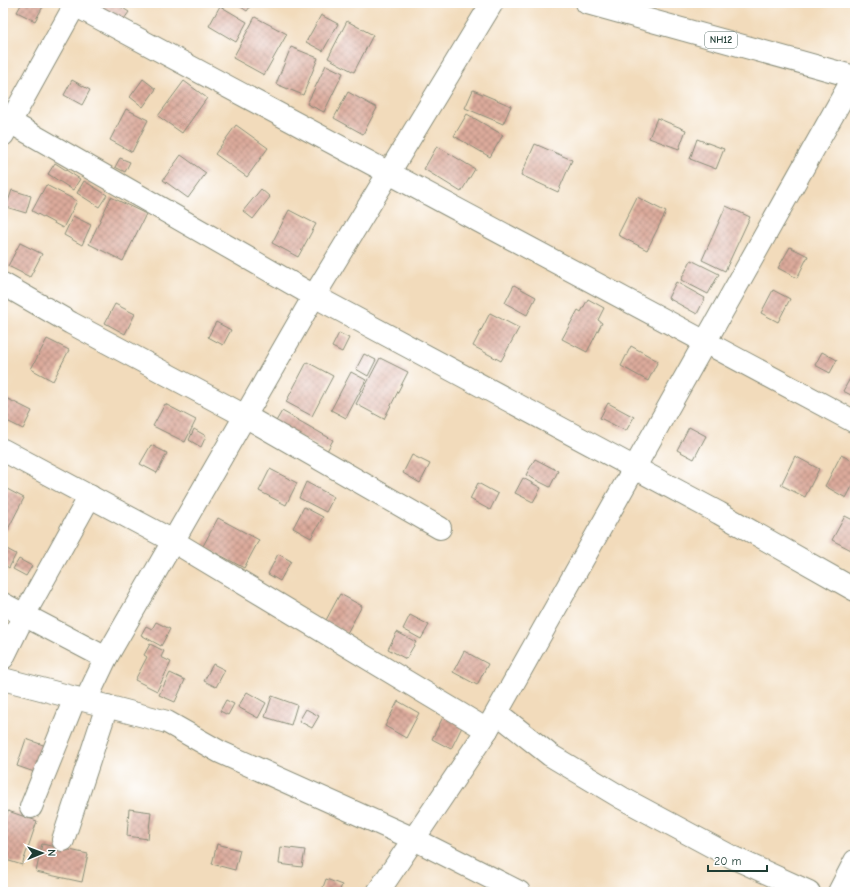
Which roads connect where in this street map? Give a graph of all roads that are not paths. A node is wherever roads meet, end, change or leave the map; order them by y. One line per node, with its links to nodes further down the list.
1 (492, 3): 6 (main road)
2 (587, 3): 4 (main road, NH12)
3 (74, 4): 5 (main road); 6 (main road)
4 (854, 77): 9 (main road)
5 (6, 125): 8 (main road)
6 (388, 173): 8 (main road); 9 (main road)
7 (3, 284): 10 (main road)
8 (314, 296): 10 (main road); 13 (main road)
9 (705, 343): 11 (main road); 13 (main road)
10 (245, 416): 15 (main road); 16 (main road)
11 (855, 422)
12 (3, 450): 14 (main road)
13 (634, 468): 17 (main road); 25 (main road)
14 (90, 496): 16 (main road); 19 (main road)
15 (440, 528)
16 (173, 541): 21 (main road); 25 (main road)
17 (855, 590)
18 (3, 604): 19 (main road)
19 (24, 615): 20 (main road); 21 (main road)
20 (3, 658)
21 (106, 658): 23 (main road)
22 (3, 679): 23 (main road)
23 (81, 699): 24 (main road); 26 (main road)
24 (107, 706): 27 (main road); 28 (main road)
25 (492, 722): 27 (main road); 32 (main road)
26 (31, 807)
27 (414, 839): 30 (main road); 31 (main road)
28 (63, 840)
29 (855, 861): 33 (main road)
30 (378, 892)
31 (519, 892)
32 (809, 892)
33 (839, 892)

